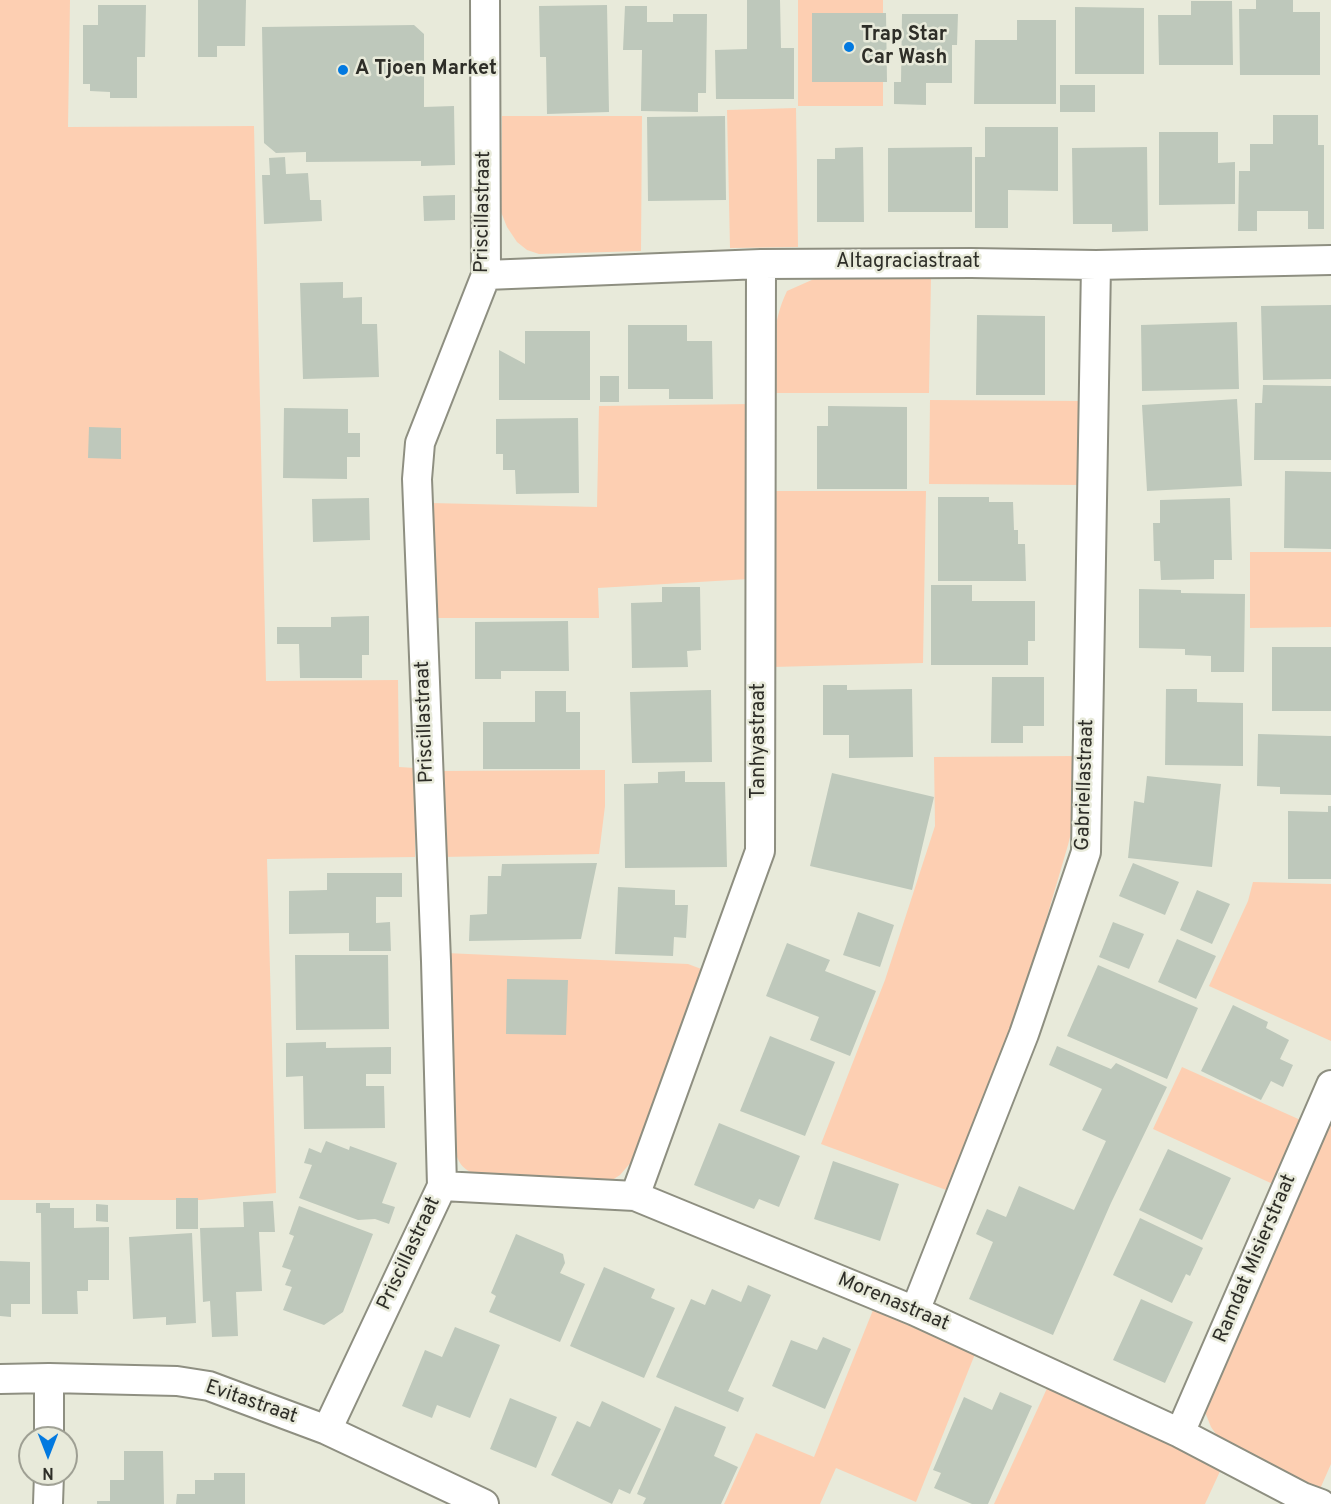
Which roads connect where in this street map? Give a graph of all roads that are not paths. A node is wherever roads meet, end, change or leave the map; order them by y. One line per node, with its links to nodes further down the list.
1 (485, 0): 5 (street, Priscillastraat)
2 (1331, 260): 4 (street, Altagraciastraat)
3 (761, 264): 4 (street, Altagraciastraat); 5 (street, Altagraciastraat); 8 (street, Tanhyastraat)
4 (1096, 265): 9 (street, Gabriellastraat)
5 (486, 275): 7 (street, Priscillastraat)
6 (1331, 1086): 14 (street, Ramdat Misierstraat)
7 (442, 1186): 8 (street, Morenastraat); 13 (street, Priscillastraat)
8 (635, 1196): 9 (street, Morenastraat)
9 (915, 1311): 14 (street, Morenastraat)
10 (50, 1378): 11 (street, Evitastraat); 12 (street); 13 (street, Evitastraat)
11 (0, 1379)
12 (49, 1426)
13 (327, 1431): 17 (street, Evitastraat)
14 (1180, 1433): 18 (street, Morenastraat)
15 (49, 1486): 16 (street)
16 (48, 1504)
17 (484, 1504)
18 (1321, 1504)

